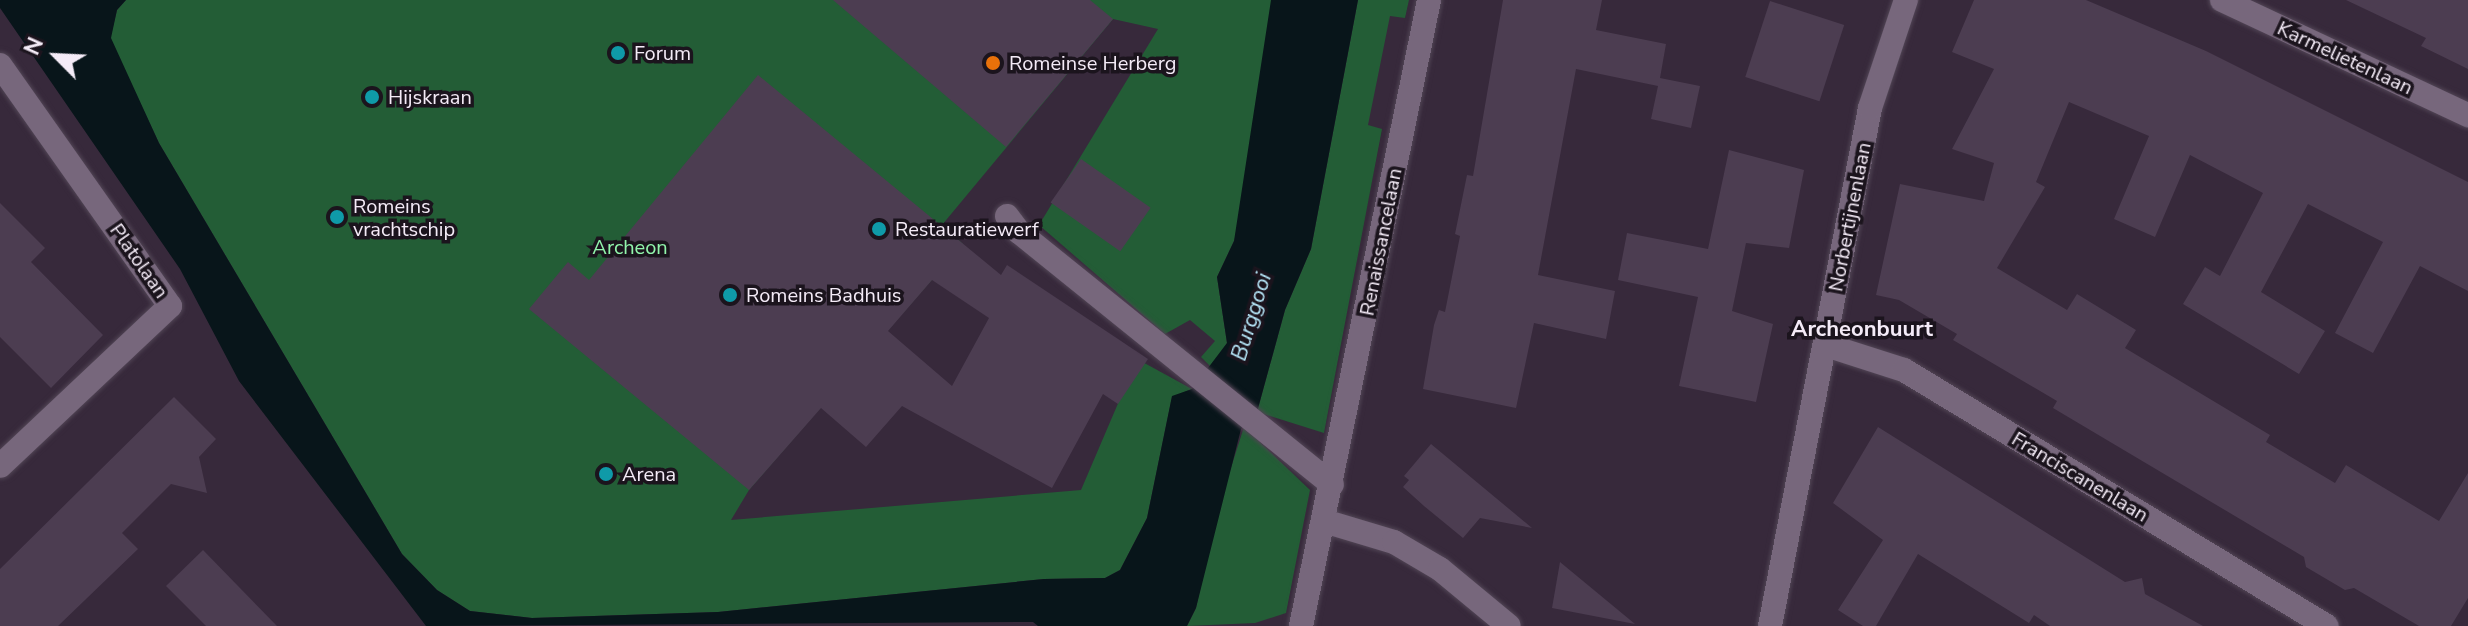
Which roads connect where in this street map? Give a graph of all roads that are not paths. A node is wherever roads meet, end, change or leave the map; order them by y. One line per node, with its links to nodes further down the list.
1 (1429, 0): 9 (street, Renaissancelaan)
2 (1906, 0): 7 (street, Norbertijnenlaan)
3 (2222, 0): 5 (street, Karmelietenlaan)
4 (0, 65): 8 (street, Platolaan)
5 (2468, 115)
6 (1007, 216): 9 (street)
7 (1826, 345): 13 (street, Norbertijnenlaan); 14 (street, Franciscanenlaan)
8 (0, 466)
9 (1332, 485): 10 (street, Renaissancelaan)
10 (1324, 521): 11 (street, Renaissancelaan); 12 (street)
11 (1301, 626)
12 (1509, 626)
13 (1770, 626)
14 (2327, 626)

